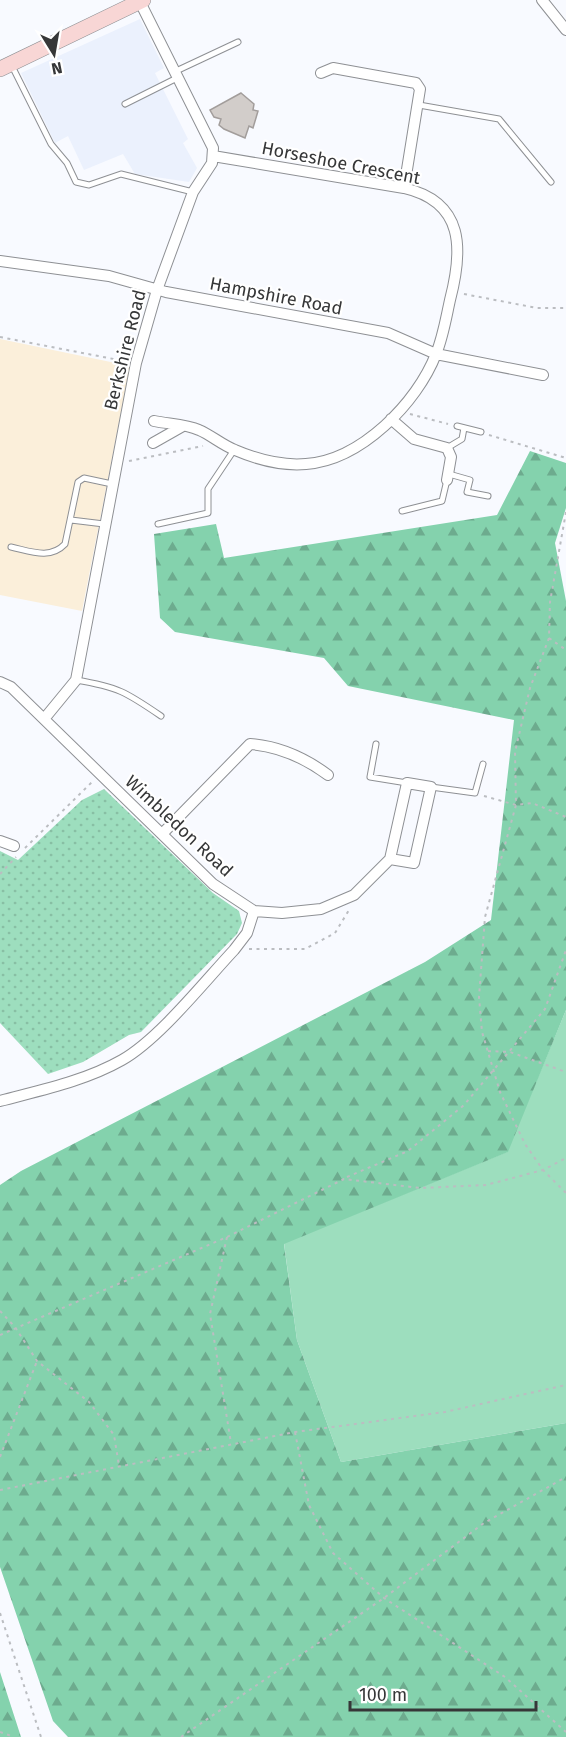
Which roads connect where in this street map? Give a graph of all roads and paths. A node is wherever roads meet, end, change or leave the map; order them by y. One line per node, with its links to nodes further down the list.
1 (542, 0): 3 (street)
2 (141, 1): 5 (street); 7 (street)
3 (566, 30)
4 (238, 42): 7 (lane)
5 (5, 66): 13 (lane)
6 (321, 73): 9 (street)
7 (176, 75): 8 (lane); 10 (street)
8 (126, 104)
9 (419, 105): 11 (lane); 12 (street)
10 (213, 156): 12 (street, Horseshoe Crescent); 13 (street, Berkshire Road)
11 (551, 182)
12 (404, 188): 16 (street, Horseshoe Crescent)
13 (193, 192): 15 (street, Berkshire Road)
14 (0, 261): 15 (street, Hampshire Road)
15 (157, 290): 19 (street, Hampshire Road); 20 (street, Berkshire Road)
16 (453, 292): 17 (path); 19 (street, Horseshoe Crescent)
17 (566, 308)
18 (0, 337): 20 (path)
19 (436, 354): 21 (street, Hampshire Road); 22 (street, Horseshoe Crescent)
20 (136, 363): 35 (street, Berkshire Road)
21 (543, 375)
22 (401, 408): 23 (street, Horseshoe Crescent); 26 (path)
23 (391, 419): 30 (street); 31 (street, Horseshoe Crescent)
24 (154, 421): 25 (street, Horseshoe Crescent)
25 (183, 426): 28 (street, Horseshoe Crescent); 29 (street)
26 (460, 427): 27 (lane); 30 (lane)
27 (481, 432): 32 (path)
28 (220, 442): 31 (street, Horseshoe Crescent); 33 (path)
29 (153, 443)
30 (447, 448): 34 (street)
31 (234, 450): 41 (lane)
32 (566, 458)
33 (127, 461)
34 (448, 477): 36 (lane); 37 (lane)
35 (112, 484): 39 (lane); 40 (street, Berkshire Road)
36 (488, 496)
37 (402, 511)
38 (566, 512): 43 (path)
39 (71, 520): 40 (lane); 42 (lane)
40 (104, 524): 45 (street, Berkshire Road)
41 (158, 524)
42 (11, 547)
43 (549, 638): 44 (path); 56 (path)
44 (566, 650)
45 (76, 680): 47 (lane); 48 (street, Berkshire Road)
46 (0, 682): 48 (street, Wimbledon Road)
47 (161, 716)
48 (44, 719): 51 (street, Wimbledon Road)
49 (376, 744): 53 (lane)
50 (483, 764): 55 (lane)
51 (100, 774): 58 (street, Wimbledon Road); 60 (path)
52 (328, 775): 58 (street)
53 (407, 783): 54 (street); 62 (street)
54 (431, 787): 55 (lane); 62 (street)
55 (476, 793): 56 (path)
56 (516, 805): 57 (path); 68 (path)
57 (566, 817)
58 (163, 833): 65 (street, Wimbledon Road)
59 (0, 841): 60 (street)
60 (14, 846)
61 (16, 857): 63 (path)
62 (390, 859): 64 (street)
63 (0, 874)
64 (354, 895): 65 (street); 66 (path)
65 (254, 911): 66 (street)
66 (234, 950): 72 (street)
67 (566, 950): 69 (path)
68 (488, 1052): 69 (path); 70 (path)
69 (510, 1052): 70 (path); 71 (path)
70 (494, 1071): 74 (path); 75 (path)
71 (566, 1072)
72 (0, 1101)
73 (566, 1158): 74 (path)
74 (543, 1170): 75 (path); 76 (path)
75 (344, 1179): 77 (path)
76 (566, 1193)
77 (227, 1237): 79 (path); 84 (path)
78 (0, 1311): 79 (path)
79 (15, 1328): 80 (path); 81 (path)
80 (0, 1335)
81 (37, 1361): 85 (path); 86 (path)
82 (566, 1385): 83 (path)
83 (295, 1432): 84 (path); 89 (path)
84 (232, 1444): 86 (path)
85 (0, 1457)
86 (120, 1466): 88 (path)
87 (566, 1477): 89 (path)
88 (0, 1490)
89 (384, 1598): 92 (path); 95 (path)
90 (0, 1612): 94 (path)
91 (0, 1732): 93 (path)
92 (566, 1732)
93 (14, 1737)
94 (41, 1737)
95 (181, 1737)

